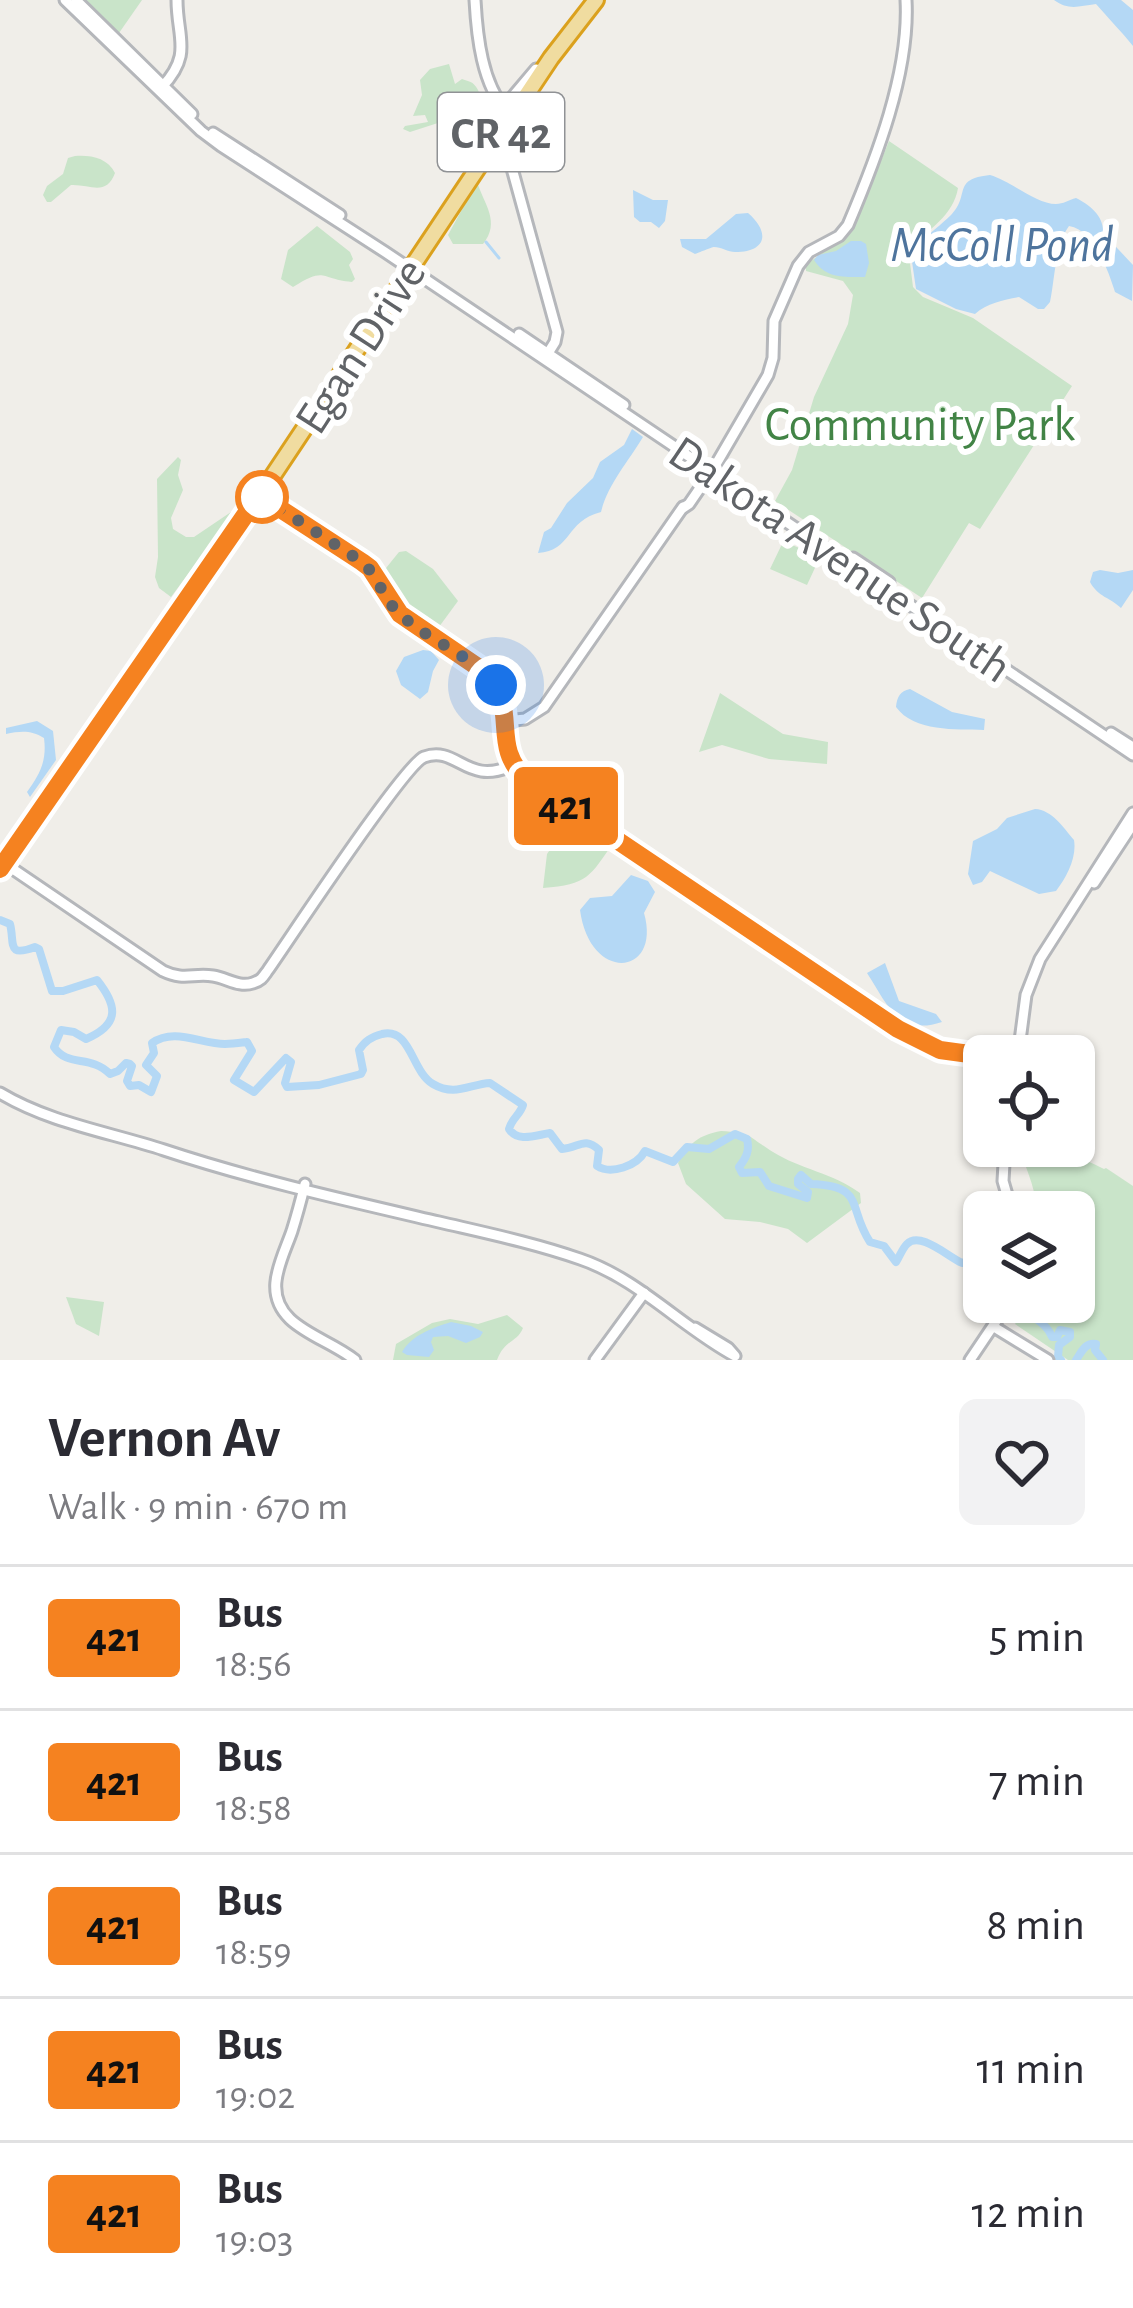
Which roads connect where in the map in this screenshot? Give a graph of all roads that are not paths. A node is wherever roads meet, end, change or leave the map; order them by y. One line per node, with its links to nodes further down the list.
1 (65, 0): 7 (street)
2 (76, 0): 7 (street)
3 (177, 0): 7 (street)
4 (475, 0): 8 (street)
5 (592, 0): 8 (highway, Egan Drive / CR 42); 9 (highway, Egan Drive / CR 42)
6 (906, 0): 14 (street)
7 (161, 88): 12 (street)
8 (503, 108): 12 (highway, Egan Drive / CR 42)
9 (504, 129): 10 (street); 11 (highway, Egan Drive / CR 42)
10 (509, 155): 11 (street); 13 (street)
11 (479, 166): 12 (highway, Egan Drive / CR 42)
12 (408, 264): 13 (street); 15 (highway, Egan Drive / CR 42)
13 (549, 358): 14 (street, Dakota Avenue South); 14 (street, Dakota Avenue South)
14 (711, 467): 16 (street); 17 (street, Dakota Avenue South)
15 (258, 491): 16 (street); 21 (highway, Egan Drive / CR 42)
16 (505, 721): 18 (street)
17 (1133, 751)
18 (513, 765): 21 (street); 24 (street)
19 (1133, 813): 22 (street)
20 (1133, 824): 22 (street)
21 (1, 863)
22 (1065, 920): 23 (street)
23 (1021, 1035)
24 (963, 1053)
25 (0, 1091): 26 (street)
26 (307, 1187): 27 (street); 31 (street)
27 (642, 1291): 30 (street); 32 (street)
28 (996, 1323): 29 (street)
29 (994, 1327): 33 (street); 34 (street)
30 (737, 1358)
31 (355, 1360)
32 (595, 1360)
33 (970, 1360)
34 (1048, 1360)

